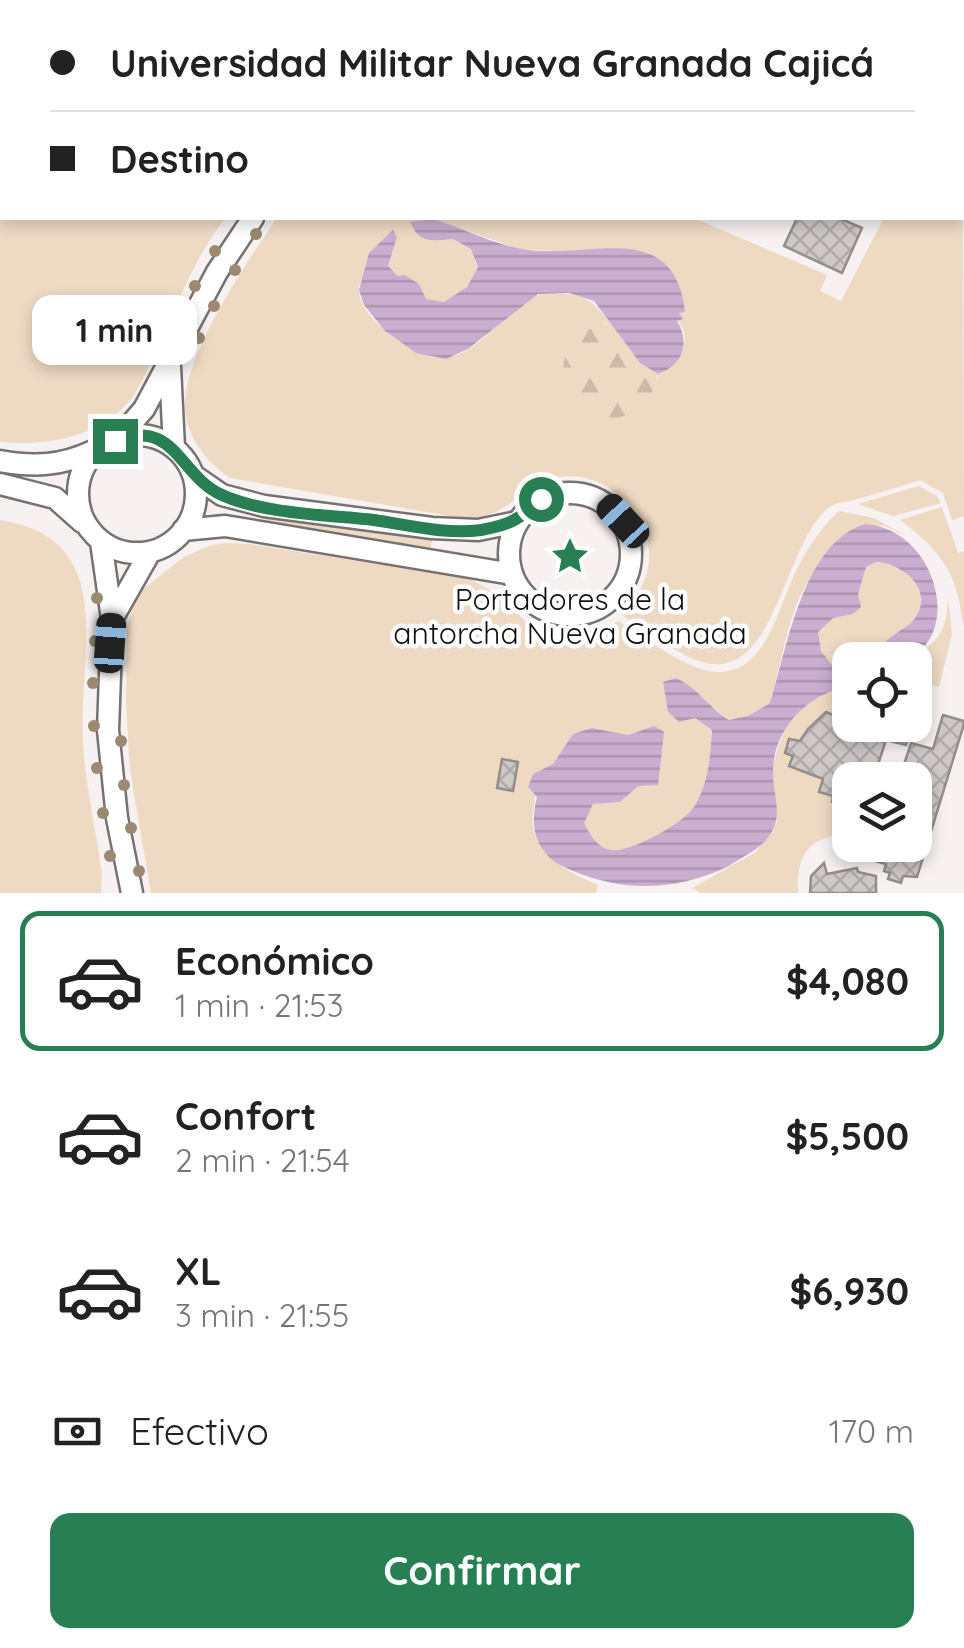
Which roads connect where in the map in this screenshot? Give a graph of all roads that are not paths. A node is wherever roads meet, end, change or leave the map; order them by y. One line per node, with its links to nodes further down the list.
1 (252, 220): 2 (lane)
2 (170, 365): 3 (lane); 4 (lane)
3 (107, 444): 4 (lane); 5 (lane); 9 (lane)
4 (174, 448): 6 (lane)
5 (0, 462)
6 (193, 475): 8 (lane); 10 (lane)
7 (0, 484): 9 (lane)
8 (516, 522): 13 (lane); 13 (lane)
9 (86, 526): 11 (lane)
10 (183, 530): 12 (lane); 13 (lane)
11 (101, 542): 12 (lane); 14 (lane)
12 (150, 552): 14 (lane)
13 (512, 574)
14 (112, 620): 15 (lane)
15 (132, 893)

